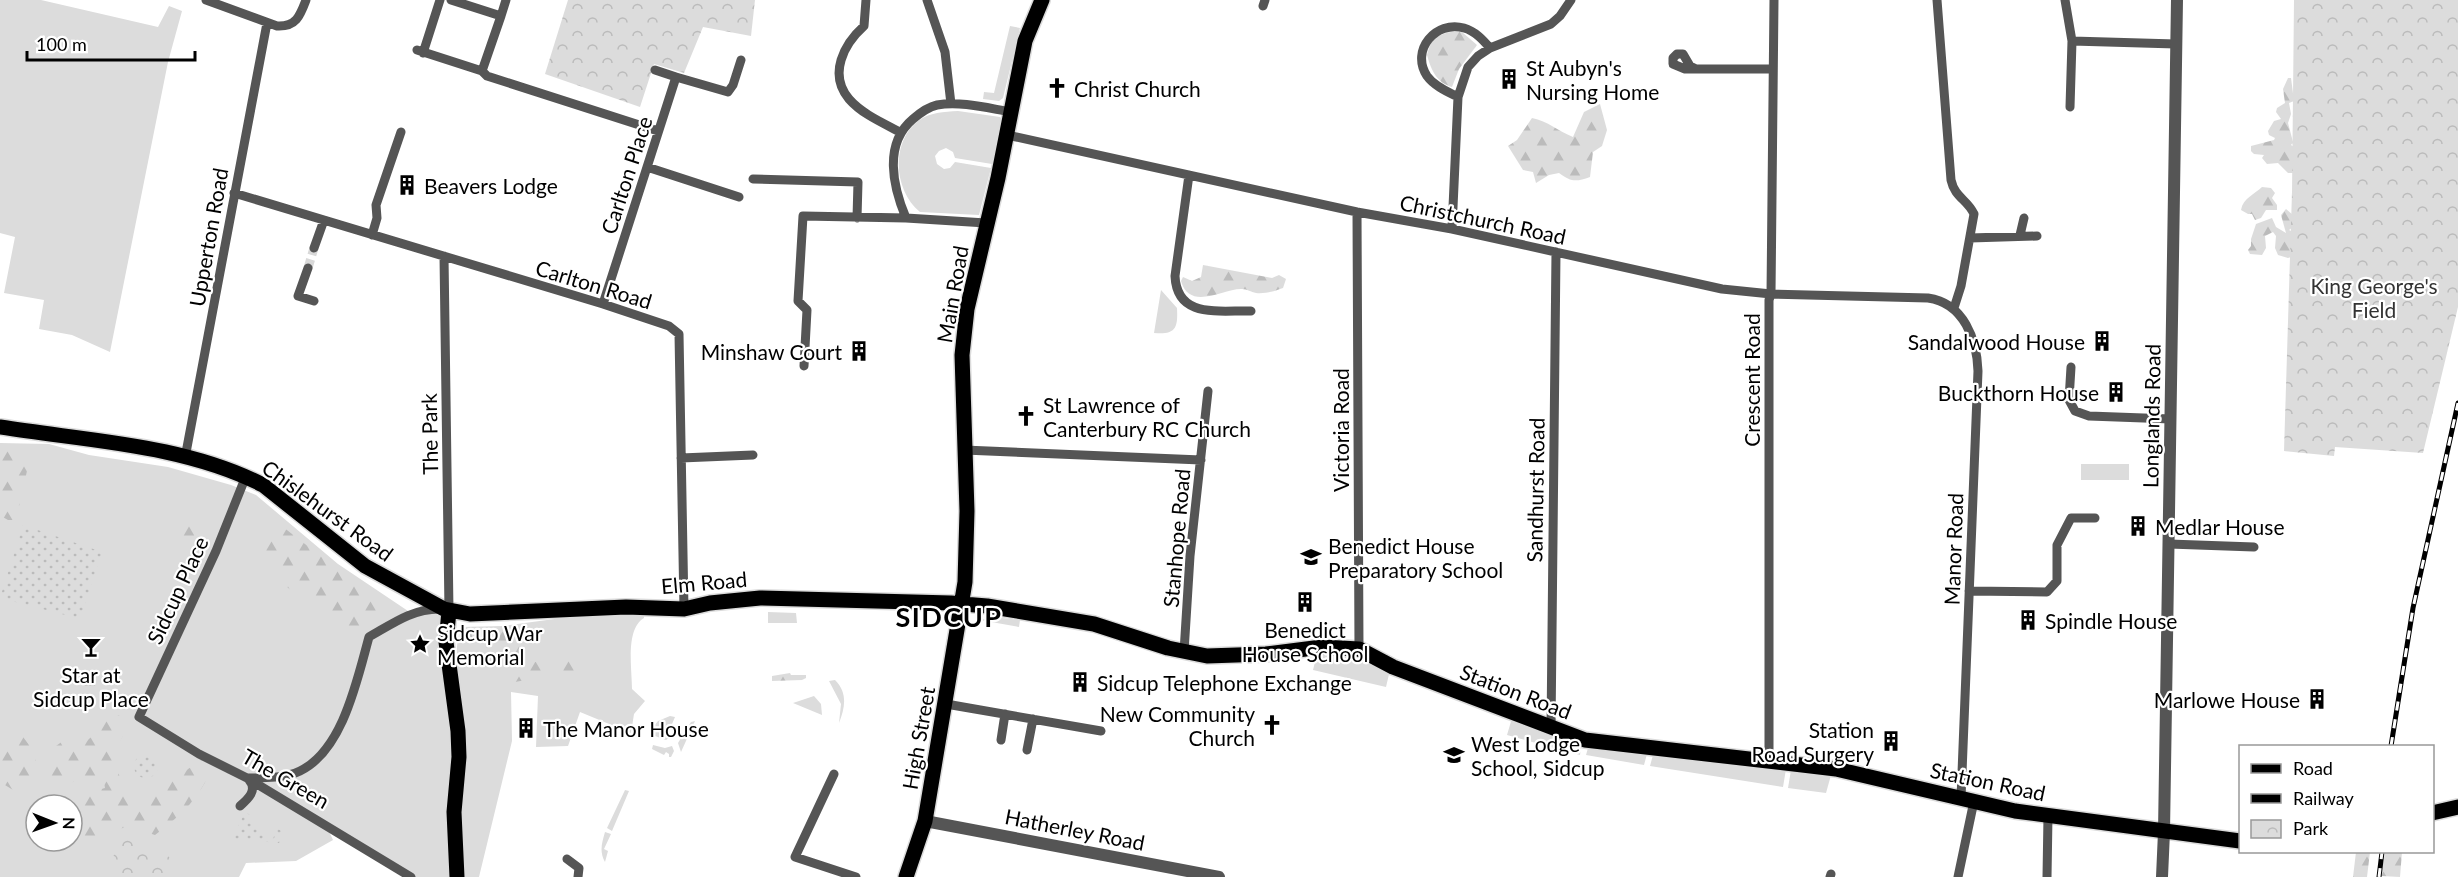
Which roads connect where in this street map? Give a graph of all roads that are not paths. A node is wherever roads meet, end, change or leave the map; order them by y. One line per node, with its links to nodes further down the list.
1 (206, 0): 15 (street)
2 (306, 0): 15 (street)
3 (440, 0): 23 (street)
4 (451, 0): 14 (street)
5 (506, 0): 14 (street)
6 (866, 0): 31 (street)
7 (927, 0): 26 (street)
8 (1042, 0): 28 (main road, Main Road)
9 (1571, 0): 18 (street)
10 (1774, 0): 21 (street, Crescent Road)
11 (1937, 0): 48 (street)
12 (2065, 0): 16 (street)
13 (2177, 0): 17 (street, Longlands Road)
14 (501, 16): 23 (street)
15 (267, 23): 36 (street, Upperton Road)
16 (2072, 41): 17 (street); 27 (street)
17 (2176, 44): 61 (street, Longlands Road)
18 (1490, 48): 25 (street); 25 (street)
19 (741, 60): 24 (street)
20 (1696, 69): 21 (street)
21 (1773, 69): 53 (street, Crescent Road)
22 (655, 70): 24 (street)
23 (483, 71): 29 (street)
24 (676, 77): 29 (street, Carlton Place)
25 (1458, 97): 44 (street)
26 (951, 104): 28 (street); 31 (street)
27 (2070, 107)
28 (1011, 112): 32 (main road, Main Road)
29 (658, 131): 33 (street, Carlton Place)
30 (401, 132): 45 (street)
31 (900, 132): 40 (street)
32 (1007, 135): 34 (street, Christchurch Road); 43 (main road, Main Road)
33 (647, 167): 37 (street); 55 (street, Carlton Place)
34 (1189, 175): 38 (street, Christchurch Road); 57 (street)
35 (753, 179): 39 (street)
36 (234, 193): 42 (street, Carlton Road); 65 (street, Upperton Road)
37 (739, 197)
38 (1357, 212): 44 (street, Christchurch Road); 76 (street, Victoria Road)
39 (857, 218): 40 (street); 58 (street)
40 (906, 218): 43 (street)
41 (2024, 218): 46 (street)
42 (324, 220): 45 (street, Carlton Road); 49 (street)
43 (986, 224): 63 (main road, Main Road)
44 (1452, 229): 50 (street, Christchurch Road)
45 (372, 235): 51 (street, Carlton Road)
46 (2020, 235): 47 (street); 48 (street)
47 (2037, 236)
48 (1971, 238): 56 (street)
49 (314, 248)
50 (1556, 252): 53 (street, Christchurch Road); 82 (street, Sandhurst Road)
51 (444, 256): 55 (street, Carlton Road); 75 (street, The Park)
52 (308, 268): 54 (street)
53 (1771, 294): 56 (street, Christchurch Road); 86 (street, Crescent Road)
54 (314, 301)
55 (603, 304): 66 (street, Carlton Road)
56 (1954, 308): 72 (street, Manor Road)
57 (1251, 310)
58 (804, 366)
59 (2071, 367): 61 (street)
60 (1208, 391): 67 (street, Stanhope Road)
61 (2171, 419): 70 (street, Longlands Road)
62 (0, 427): 65 (main road, Chislehurst Road)
63 (964, 450): 67 (street); 73 (main road, Main Road)
64 (753, 455): 66 (street)
65 (185, 458): 68 (main road, Chislehurst Road)
66 (681, 458): 74 (street, Carlton Road)
67 (1201, 460): 77 (street, Stanhope Road)
68 (246, 476): 75 (main road, Chislehurst Road); 80 (street, Sidcup Place)
69 (2095, 518): 72 (street)
70 (2169, 543): 71 (street); 95 (street, Longlands Road)
71 (2254, 547)
72 (1969, 591): 89 (street, Manor Road)
73 (962, 604): 74 (main road, Elm Road); 77 (main road, Station Road); 78 (main road, High Street)
74 (684, 609): 75 (main road, Elm Road)
75 (446, 610): 88 (street); 99 (main road)
76 (1359, 649): 77 (main road, Station Road); 82 (main road, Station Road)
77 (1184, 652)
78 (946, 704): 79 (street); 94 (main road, High Street)
79 (1005, 714): 81 (street); 84 (street)
80 (138, 717): 88 (street, The Green)
81 (1033, 719): 83 (street); 85 (street)
82 (1551, 729): 86 (main road, Station Road)
83 (1101, 731)
84 (1000, 740)
85 (1027, 750)
86 (1769, 761): 89 (main road, Station Road)
87 (834, 774): 101 (street)
88 (248, 778): 90 (street); 98 (street, The Green)
89 (1968, 800): 93 (main road, Station Road); 104 (street, Manor Road)
90 (240, 806)
91 (2458, 807): 92 (main road)
92 (2434, 813)
93 (2048, 816): 95 (main road, Station Road); 105 (street)
94 (925, 821): 102 (main road, High Street); 103 (street, Hatherley Road)
95 (2164, 832): 96 (main road, Station Road); 106 (street, Longlands Road)
96 (2239, 841)
97 (567, 859): 100 (street)
98 (411, 877)
99 (457, 877)
100 (578, 877)
101 (856, 877)
102 (906, 877)
103 (1219, 877)
104 (1958, 877)
105 (2047, 877)
106 (2162, 877)

